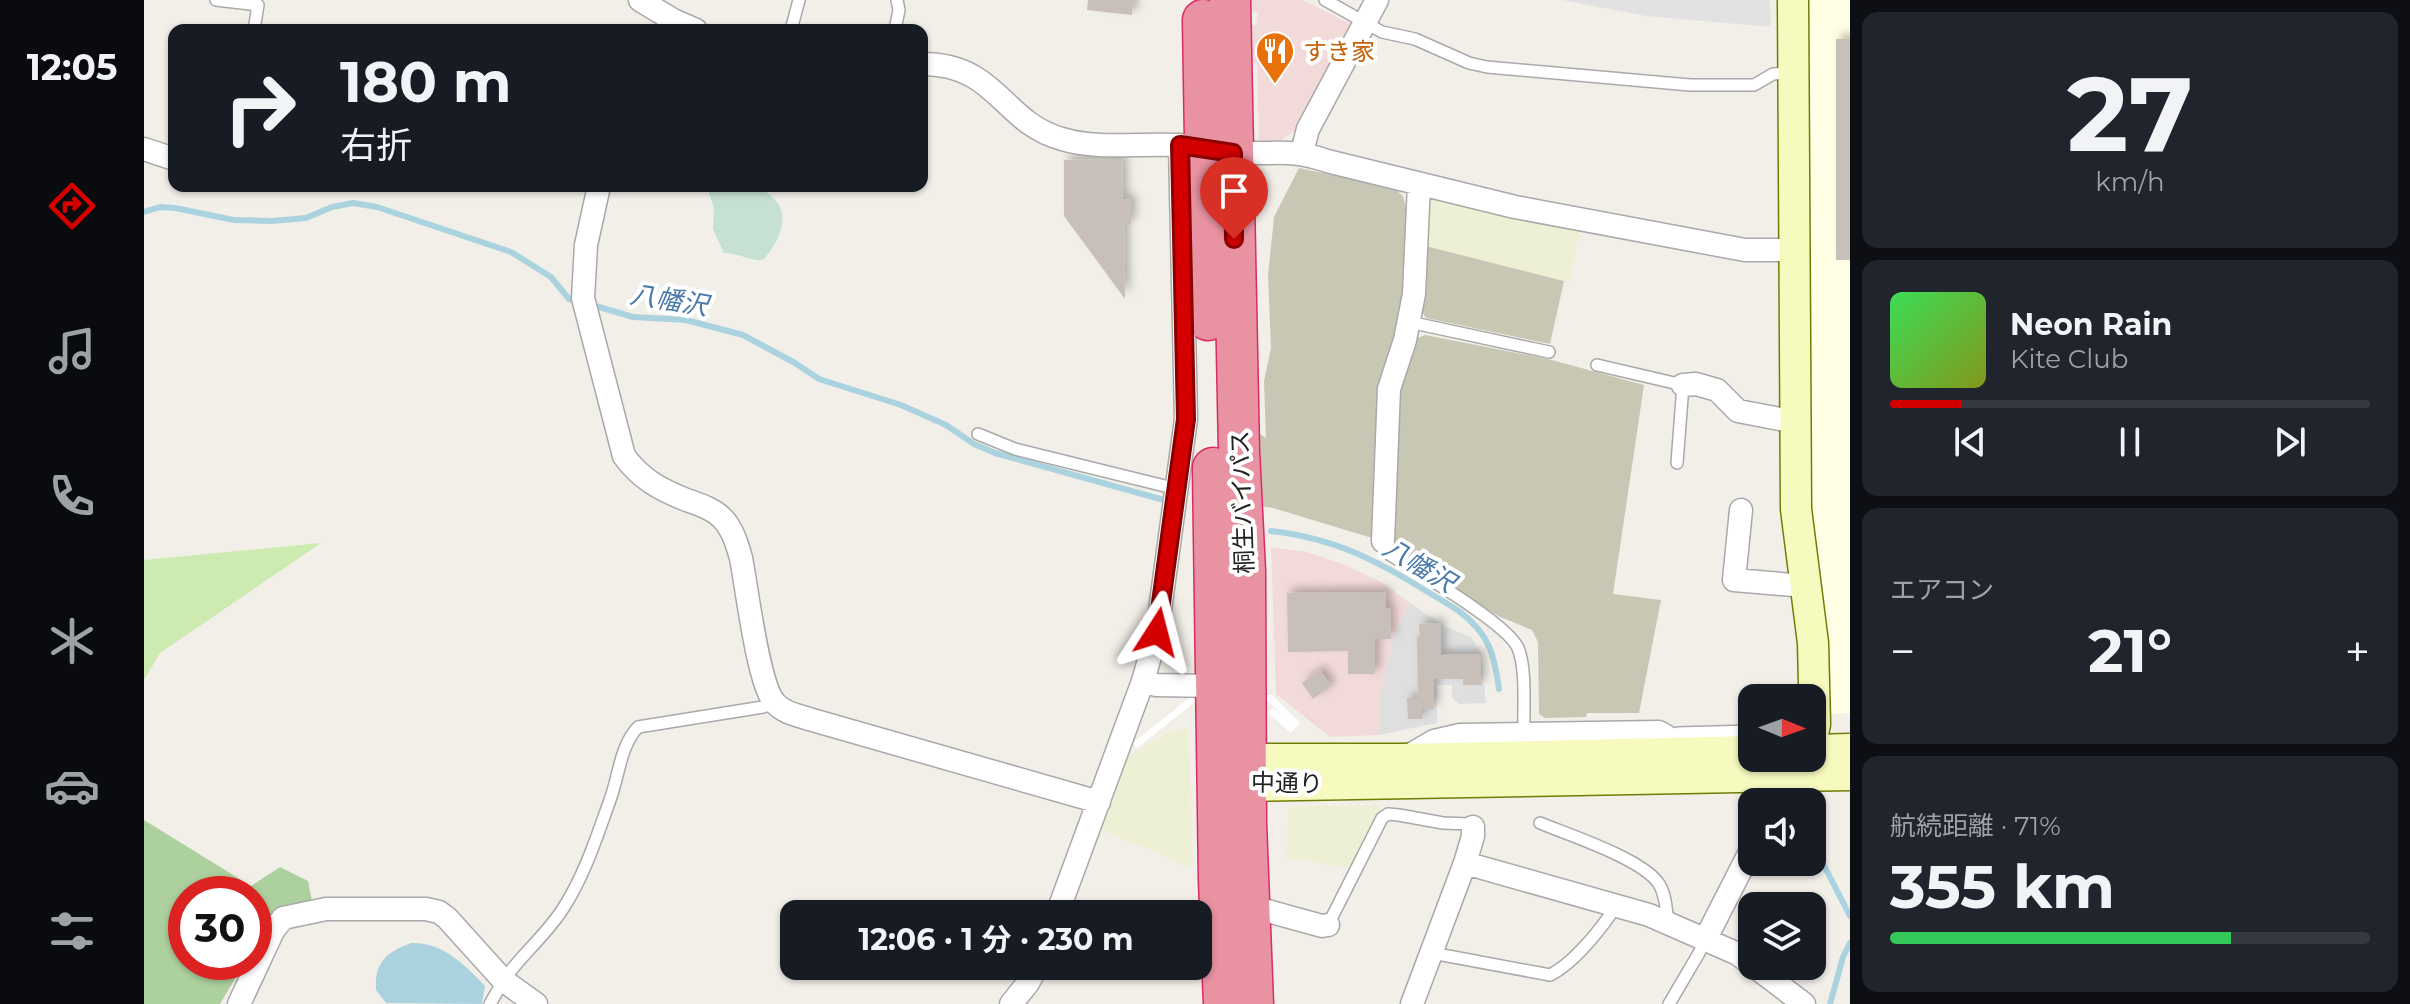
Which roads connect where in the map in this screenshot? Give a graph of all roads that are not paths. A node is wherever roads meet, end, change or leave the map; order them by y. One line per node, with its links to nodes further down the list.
1 (216, 0): 11 (lane)
2 (640, 0): 12 (street)
3 (799, 0): 13 (lane)
4 (897, 0): 14 (lane)
5 (1203, 0): 18 (highway, 桐生バイパス)
6 (1230, 0): 18 (highway, 桐生バイパス)
7 (1325, 0): 10 (lane)
8 (1377, 0): 10 (street)
9 (1793, 0): 16 (street)
10 (1366, 22): 16 (lane); 19 (street)
11 (255, 24)
12 (670, 24)
13 (793, 24)
14 (896, 24)
15 (928, 64): 18 (street)
16 (1794, 73): 23 (street)
17 (144, 149): 20 (street)
18 (1206, 149): 19 (street); 31 (street); 37 (highway, 桐生バイパス); 48 (highway, 桐生バイパス)
19 (1302, 152): 21 (street)
20 (168, 157)
21 (1419, 184): 23 (street); 24 (street)
22 (598, 192): 38 (street)
23 (1795, 250): 28 (street)
24 (1409, 322): 25 (lane); 33 (street)
25 (1549, 352)
26 (1597, 365): 27 (lane)
27 (1683, 385): 28 (street); 30 (lane)
28 (1796, 422): 34 (street)
29 (978, 434): 31 (lane)
30 (1677, 463)
31 (1175, 498): 35 (street)
32 (1741, 510): 34 (street)
33 (1383, 541): 40 (lane)
34 (1805, 586): 36 (street)
35 (1143, 681): 37 (street); 50 (street)
36 (1815, 684)
37 (1216, 686): 48 (highway, 桐生バイパス)
38 (774, 703): 50 (street); 65 (lane)
39 (1738, 731): 41 (lane)
40 (1524, 734): 41 (street); 45 (street)
41 (1669, 744): 43 (street, 中通り); 45 (street, 中通り)
42 (1850, 749): 44 (street)
43 (1738, 750)
44 (1826, 750)
45 (1402, 759): 48 (street, 中通り)
46 (1738, 768): 48 (street, 中通り)
47 (1826, 771): 49 (street, 中通り)
48 (1237, 772): 57 (highway, 桐生バイパス); 70 (highway, 桐生バイパス)
49 (1850, 775)
50 (1099, 802): 55 (street)
51 (1540, 823): 58 (lane)
52 (1473, 827): 53 (street); 59 (lane)
53 (1465, 863): 56 (street); 61 (street)
54 (1738, 875): 60 (street)
55 (1062, 900)
56 (1616, 905): 58 (street); 61 (lane)
57 (1249, 910): 59 (street); 71 (highway, 桐生バイパス)
58 (1668, 922): 60 (street)
59 (1328, 925)
60 (1705, 940): 62 (street); 73 (lane)
61 (1432, 953): 72 (street)
62 (1738, 954)
63 (1030, 980): 69 (street)
64 (1773, 980): 74 (street)
65 (504, 981): 66 (street); 67 (lane); 68 (street)
66 (239, 1004)
67 (490, 1004)
68 (536, 1004)
69 (1011, 1004)
70 (1224, 1004)
71 (1253, 1004)
72 (1412, 1004)
73 (1669, 1004)
74 (1804, 1004)

